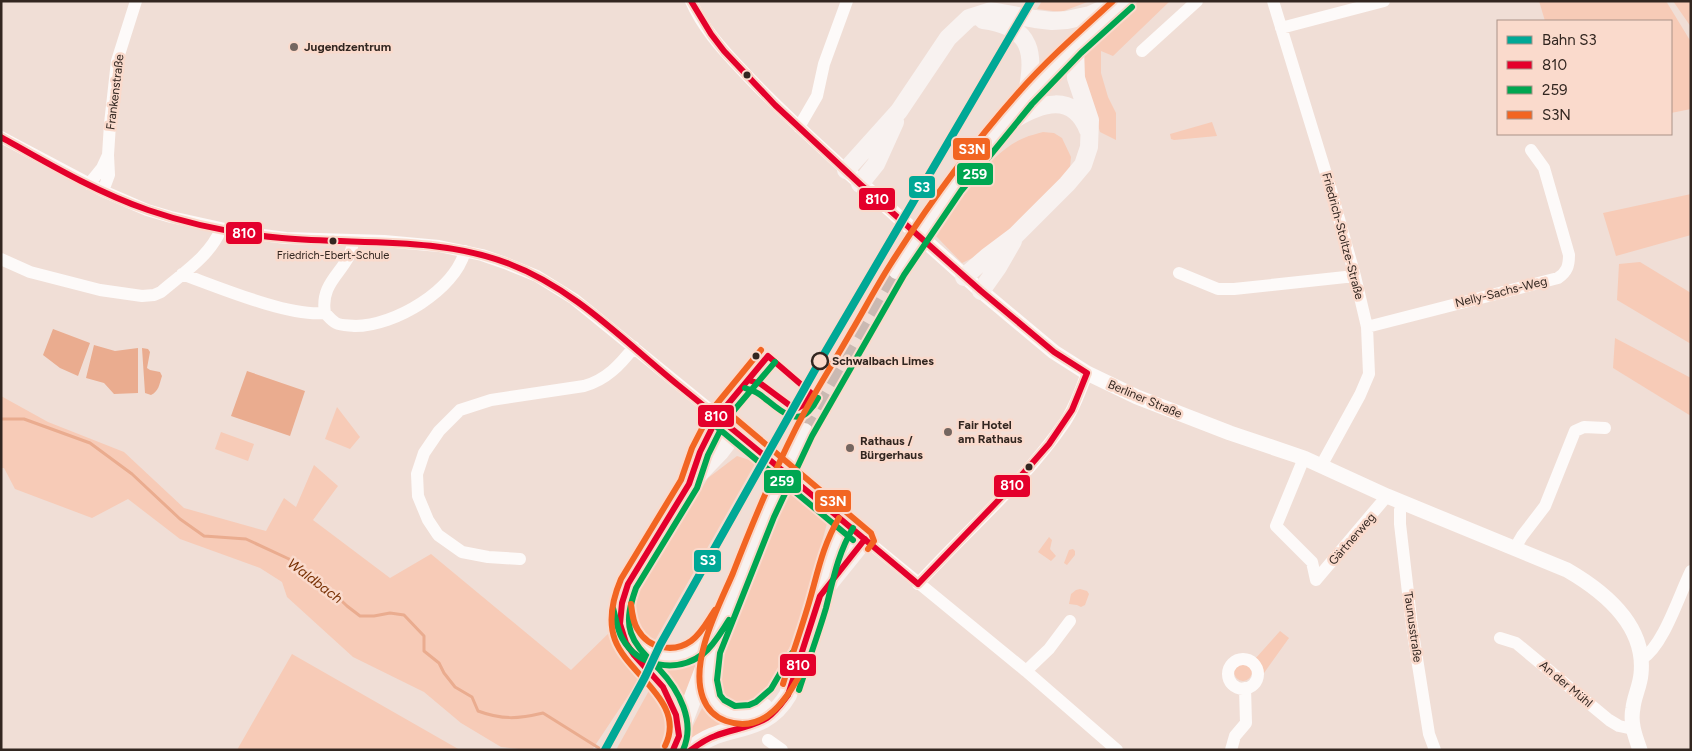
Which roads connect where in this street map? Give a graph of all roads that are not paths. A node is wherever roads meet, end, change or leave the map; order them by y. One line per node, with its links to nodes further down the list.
1 (136, 1): 20 (street, Frankenstraße)
2 (691, 1): 16 (street)
3 (848, 1): 16 (street)
4 (1120, 1): 9 (main road)
5 (1126, 1): 11 (main road)
6 (1197, 1): 12 (street)
7 (1273, 1): 10 (street, Friedrich-Stoltze-Straße)
8 (1384, 1): 10 (street)
9 (963, 23): 13 (main road); 14 (main road)
10 (1281, 28): 33 (street, Friedrich-Stoltze-Straße)
11 (1075, 47): 13 (main road); 18 (main road)
12 (1142, 52)
13 (1025, 98): 15 (main road)
14 (899, 111): 21 (main road); 23 (main road)
15 (1006, 124): 18 (main road); 30 (main road)
16 (799, 127): 21 (street)
17 (1, 137): 22 (street)
18 (1090, 139): 26 (main road)
19 (1532, 150): 37 (street, Nelly-Sachs-Weg)
20 (108, 155): 22 (street, Frankenstraße); 24 (street, Frankenstraße)
21 (846, 170): 23 (street, Berliner Straße)
22 (89, 184): 24 (street)
23 (860, 184): 34 (street, Berliner Straße)
24 (104, 191): 25 (street)
25 (221, 229): 27 (street); 32 (street)
26 (1016, 236): 34 (main road); 35 (main road)
27 (353, 241): 28 (street); 36 (street)
28 (465, 251): 36 (street); 38 (street)
29 (1, 259): 32 (street)
30 (897, 270)
31 (1179, 273): 33 (street)
32 (182, 274): 36 (street)
33 (1355, 276): 37 (street, Friedrich-Stoltze-Straße)
34 (964, 277): 35 (street, Berliner Straße)
35 (981, 291): 39 (street, Berliner Straße)
36 (325, 313)
37 (1367, 327): 45 (street, Friedrich-Stoltze-Straße)
38 (634, 347): 40 (street); 52 (street)
39 (1087, 373): 44 (street, Berliner Straße); 54 (street)
40 (718, 416): 42 (street); 46 (main road)
41 (1605, 428): 51 (street)
42 (736, 431): 46 (main road); 49 (street)
43 (804, 432): 57 (main road)
44 (1304, 458): 45 (street, Berliner Straße); 47 (street, Gärtnerweg)
45 (1321, 466): 47 (street, Berliner Straße)
46 (689, 484): 56 (main road)
47 (1387, 496): 48 (street, Berliner Straße)
48 (1403, 502): 51 (street, Berliner Straße); 72 (street, Taunusstraße)
49 (846, 523): 50 (street); 55 (main road)
50 (865, 539): 54 (street); 55 (main road)
51 (1515, 548): 62 (street, Berliner Straße)
52 (520, 559)
53 (1691, 571): 62 (street)
54 (918, 584): 63 (street)
55 (820, 596): 61 (main road)
56 (622, 606): 57 (main road); 67 (main road)
57 (727, 608): 60 (main road)
58 (1070, 621): 63 (street)
59 (1500, 638): 65 (street, An der Mühl)
60 (711, 651): 61 (main road); 67 (main road)
61 (800, 656): 68 (main road)
62 (1642, 658): 65 (street)
63 (1026, 671): 70 (street)
64 (1245, 688): 71 (street)
65 (1633, 730): 73 (street)
66 (768, 740): 69 (street)
67 (676, 743)
68 (691, 750)
69 (782, 750)
70 (1117, 750)
71 (1231, 750)
72 (1435, 750)
73 (1640, 750)

